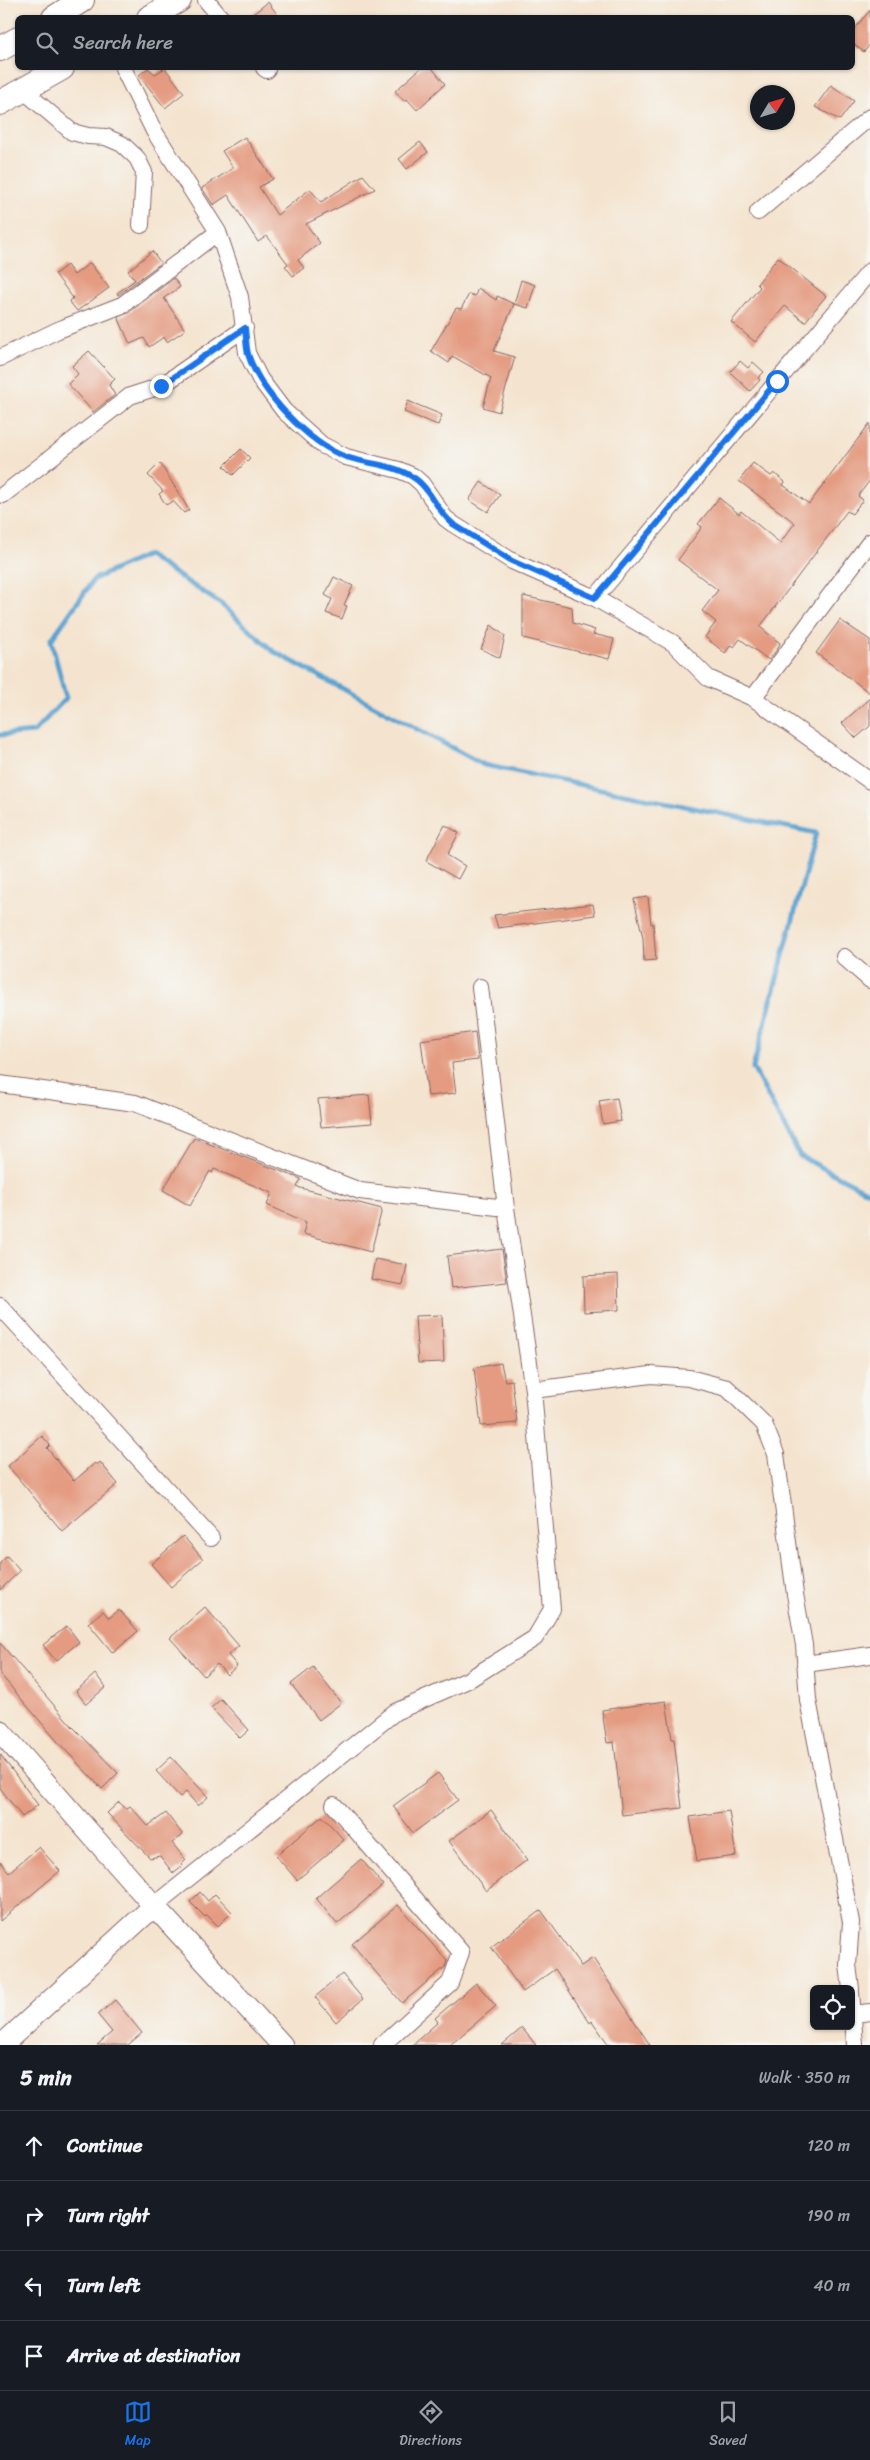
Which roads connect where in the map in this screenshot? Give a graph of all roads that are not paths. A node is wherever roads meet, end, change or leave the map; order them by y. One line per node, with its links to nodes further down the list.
1 (82, 0): 4 (highway)
2 (180, 0): 5 (highway)
3 (206, 0): 6 (street)
4 (59, 15)
5 (154, 15)
6 (218, 15)
7 (15, 40): 8 (highway)
8 (0, 48)
9 (58, 70): 11 (highway)
10 (124, 70): 16 (street)
11 (23, 90): 12 (highway); 15 (street)
12 (0, 103)
13 (870, 117): 14 (street)
14 (758, 212)
15 (141, 225)
16 (218, 232): 18 (street); 19 (street)
17 (870, 271): 22 (street)
18 (245, 328): 20 (street); 22 (street)
19 (0, 358)
20 (2, 495)
21 (870, 542): 23 (street)
22 (595, 598): 23 (street)
23 (753, 698): 24 (street)
24 (870, 781)
25 (844, 957): 26 (street)
26 (870, 980)
27 (480, 987): 29 (street)
28 (0, 1084): 29 (street)
29 (506, 1208): 31 (street)
30 (0, 1306): 32 (street)
31 (533, 1390): 34 (street); 37 (street)
32 (211, 1538)
33 (870, 1656): 34 (street)
34 (805, 1664): 38 (street)
35 (0, 1731): 37 (main road)
36 (334, 1805): 43 (street)
37 (154, 1906): 41 (main road); 42 (main road)
38 (850, 1985)
39 (855, 1998): 40 (street)
40 (862, 2013): 44 (street)
41 (2, 2045)
42 (282, 2045)
43 (382, 2045)
44 (855, 2045)

